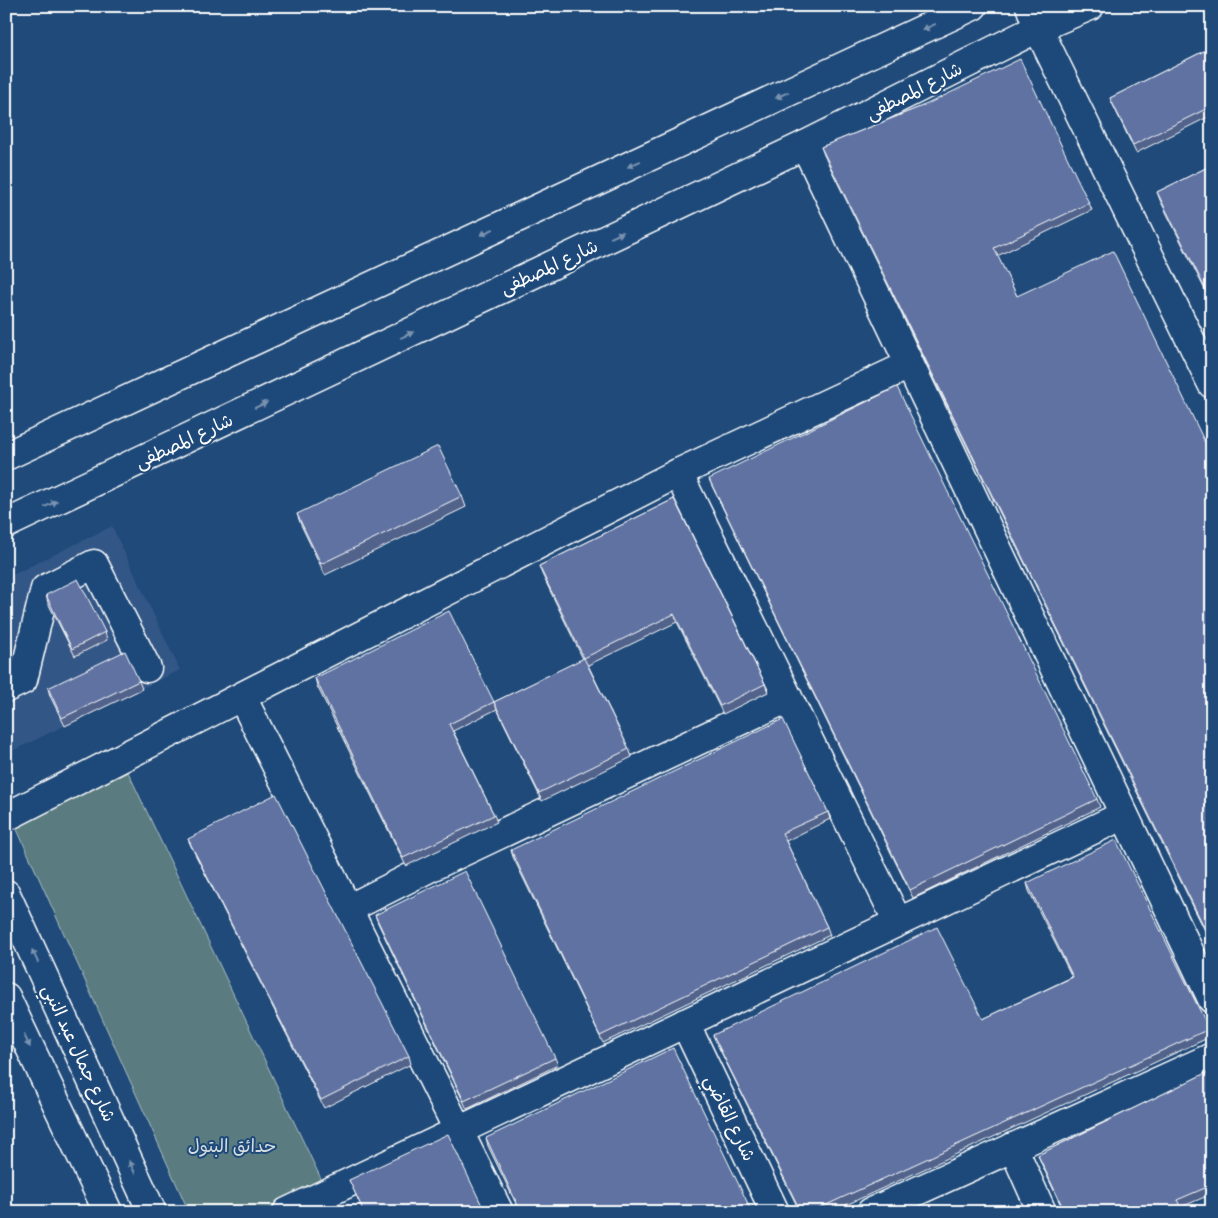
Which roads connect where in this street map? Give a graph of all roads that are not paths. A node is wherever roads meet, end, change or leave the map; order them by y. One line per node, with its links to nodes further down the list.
1 (973, 6): 7 (street, one-way to 7)
2 (1090, 6): 3 (street, شارع المصطفى)
3 (1034, 17): 4 (street, شارع المصطفى); 6 (street)
4 (805, 145): 5 (street); 9 (street, شارع المصطفى, one-way to 4)
5 (909, 365): 8 (street); 14 (street)
6 (1212, 384)
7 (6, 456)
8 (678, 473): 12 (street); 13 (street)
9 (6, 524)
10 (147, 668): 11 (street)
11 (6, 688)
12 (242, 697): 15 (street); 17 (street)
13 (788, 698): 17 (street); 18 (street)
14 (1124, 815): 18 (street); 20 (street)
15 (6, 817)
16 (6, 894): 26 (street, شارع جمال عبد النبي, one-way to 16)
17 (348, 909): 23 (street)
18 (898, 922): 21 (street)
19 (6, 997): 25 (street, one-way to 25)
20 (1212, 999)
21 (685, 1023): 23 (street); 29 (street, شارع القاضي)
22 (1212, 1056): 24 (street)
23 (460, 1131): 27 (street); 28 (street)
24 (1013, 1147): 30 (street); 31 (street)
25 (108, 1212)
26 (152, 1212)
27 (287, 1212)
28 (499, 1212)
29 (775, 1212)
30 (871, 1212)
31 (1042, 1212)

